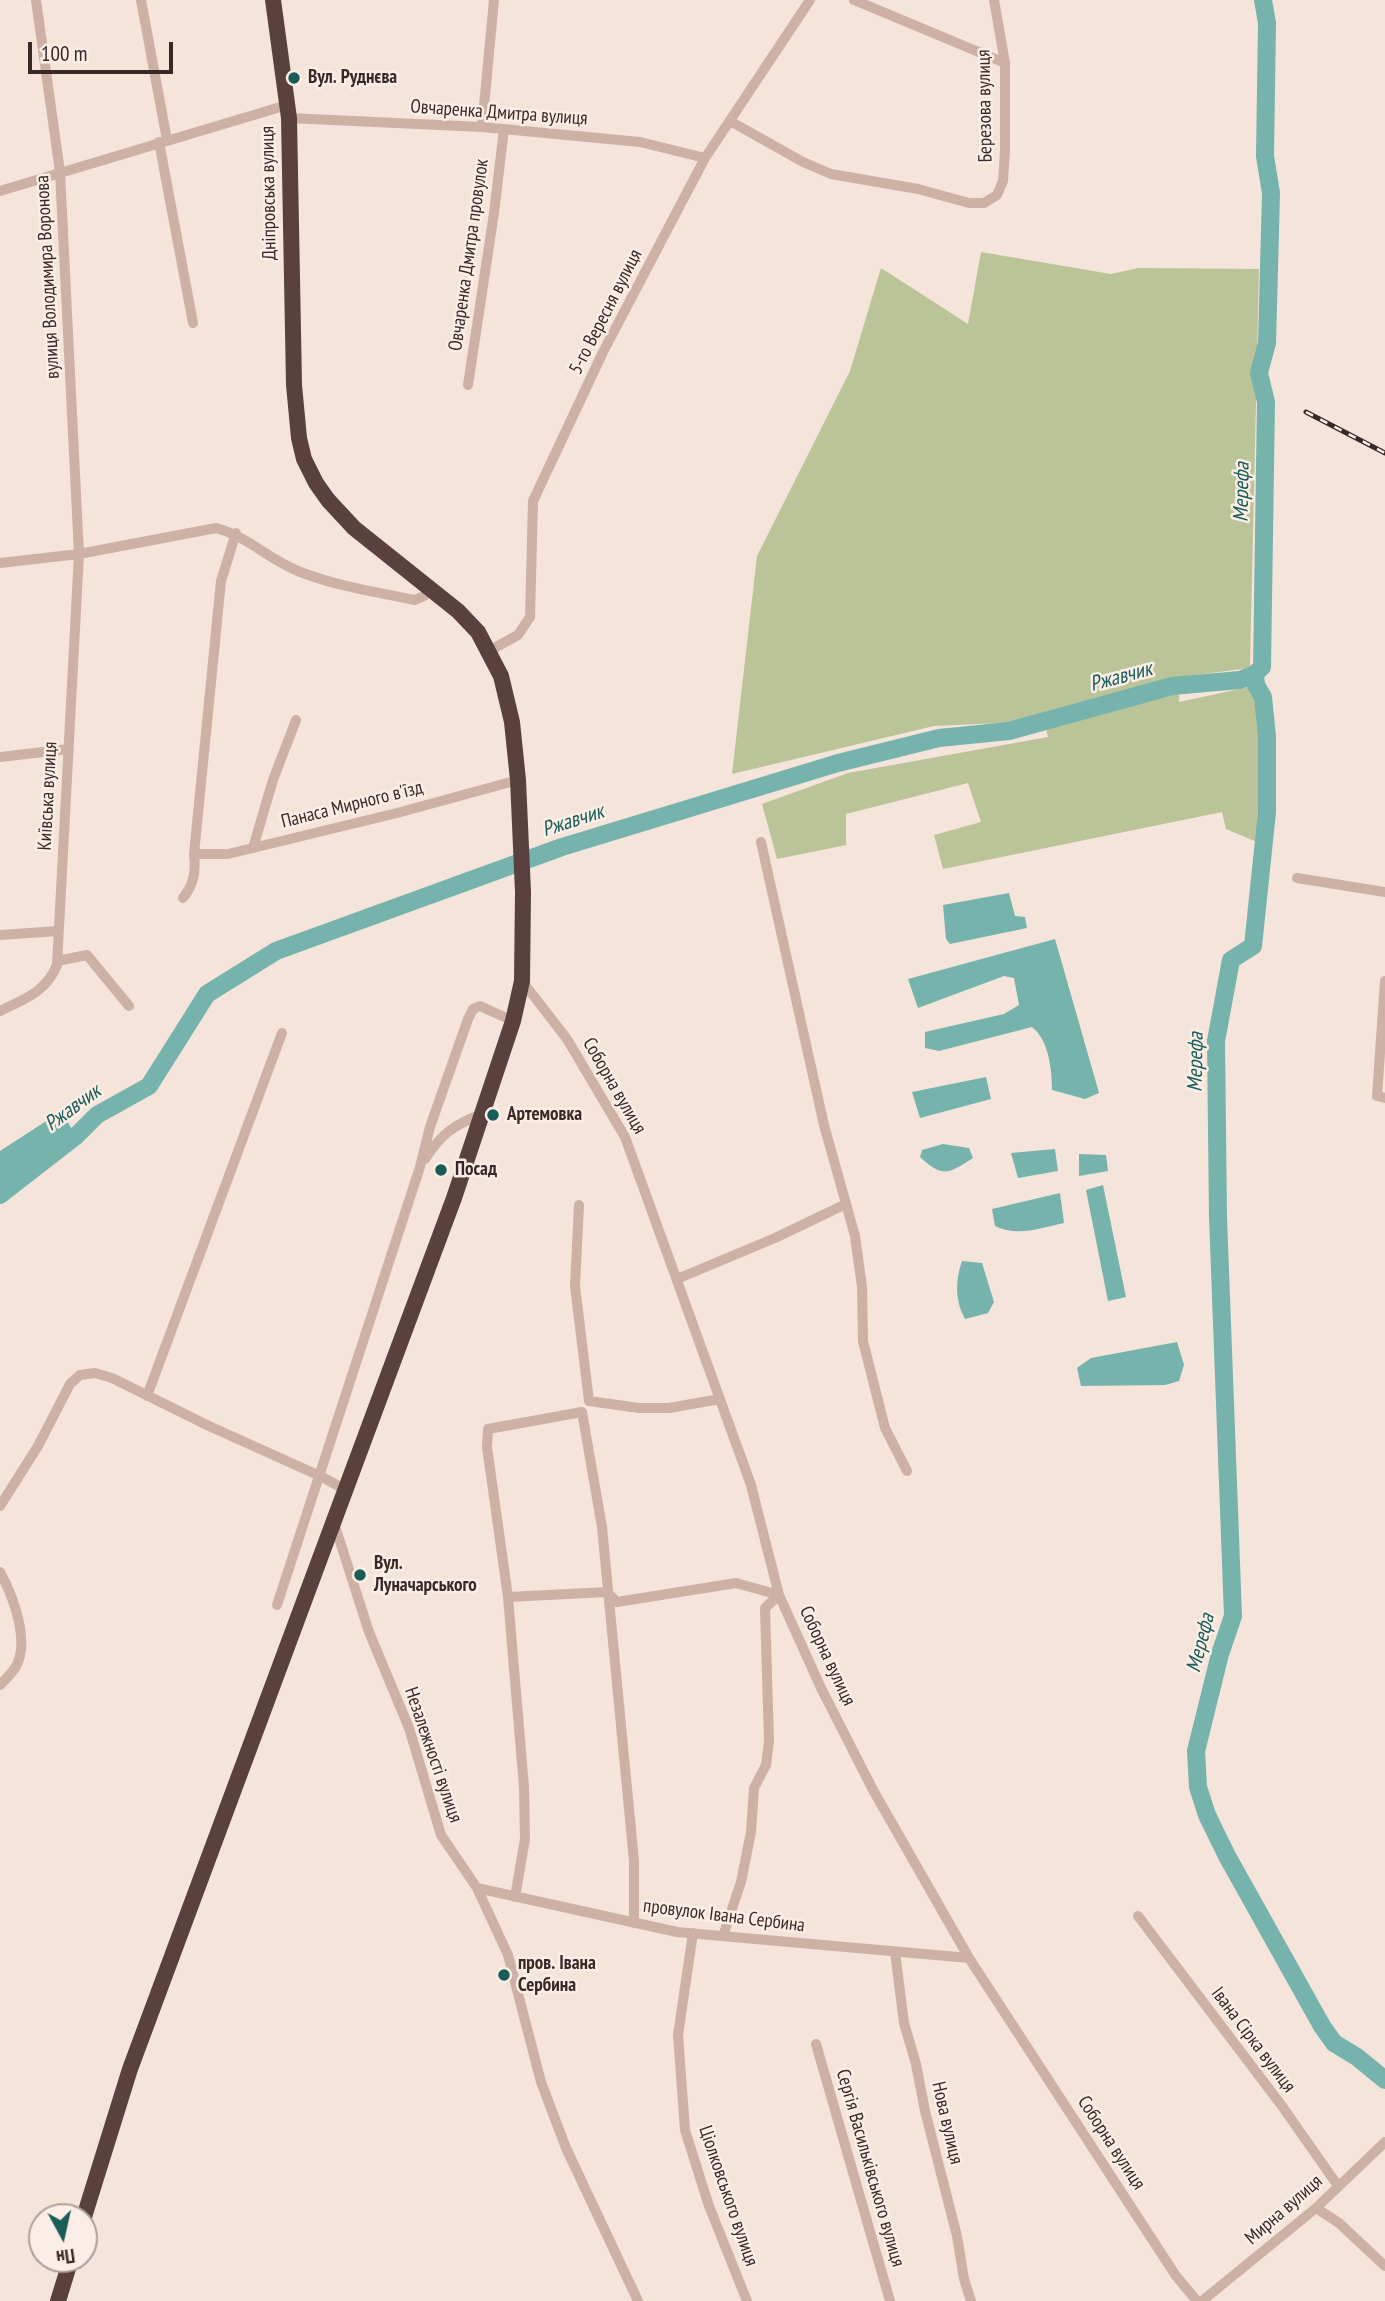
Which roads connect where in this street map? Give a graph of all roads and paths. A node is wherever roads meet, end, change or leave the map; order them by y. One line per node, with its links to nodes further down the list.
1 (36, 0): 15 (street, вулиця Володимира Воронова)
2 (141, 0): 13 (street)
3 (273, 0): 9 (highway, Дніпровська вулиця)
4 (495, 0): 11 (street)
5 (810, 0): 10 (street, 5-го Вересня вулиця)
6 (854, 0): 8 (street)
7 (994, 0): 8 (street, Березова вулиця)
8 (1005, 63): 10 (street, Березова вулиця)
9 (288, 112): 11 (street, Овчаренка Дмитра вулиця); 13 (street, Овчаренка Дмитра вулиця); 22 (highway, Дніпровська вулиця)
10 (730, 121): 14 (street, 5-го Вересня вулиця)
11 (482, 127): 12 (street, Овчаренка Дмитра вулиця)
12 (505, 129): 14 (street, Овчаренка Дмитра вулиця); 18 (street, Овчаренка Дмитра провулок)
13 (163, 141): 15 (street, Овчаренка Дмитра вулиця); 17 (street)
14 (705, 159): 23 (street, 5-го Вересня вулиця)
15 (60, 172): 16 (street, Овчаренка Дмитра вулиця); 20 (street, вулиця Володимира Воронова)
16 (0, 191)
17 (193, 323)
18 (468, 385)
19 (236, 533): 20 (street); 22 (street); 30 (street)
20 (79, 554): 21 (street); 25 (street, Київська вулиця)
21 (0, 563)
22 (432, 588): 23 (highway, Дніпровська вулиця)
23 (489, 650): 27 (highway, Дніпровська вулиця)
24 (296, 720): 29 (street)
25 (69, 749): 26 (street); 34 (street, Київська вулиця)
26 (0, 757)
27 (518, 779): 29 (street, Панаса Мирного в'їзд); 37 (highway, Дніпровська вулиця)
28 (761, 842): 46 (street)
29 (253, 848): 30 (street, Панаса Мирного в'їзд)
30 (194, 854): 33 (street)
31 (1297, 878): 32 (street)
32 (1385, 892)
33 (183, 898)
34 (58, 931): 35 (street); 36 (street, Київська вулиця)
35 (0, 935)
36 (57, 961): 39 (street); 40 (street, Київська вулиця)
37 (522, 981): 41 (highway, Дніпровська вулиця); 48 (street, Соборна вулиця)
38 (1385, 981): 43 (street)
39 (129, 1006)
40 (0, 1011)
41 (513, 1021): 44 (highway, Дніпровська вулиця); 45 (street)
42 (282, 1033): 49 (street)
43 (1381, 1097)
44 (482, 1114): 45 (street); 55 (highway, Дніпровська вулиця)
45 (420, 1167): 54 (street)
46 (846, 1204): 48 (street); 53 (street)
47 (579, 1205): 51 (street)
48 (677, 1279): 50 (street, Соборна вулиця)
49 (148, 1396): 54 (street); 56 (street)
50 (720, 1398): 51 (street); 60 (street, Соборна вулиця)
51 (589, 1401): 52 (street)
52 (582, 1412): 59 (street); 61 (street)
53 (907, 1471)
54 (320, 1476): 55 (street); 62 (street)
55 (346, 1490): 57 (highway, Дніпровська вулиця)
56 (0, 1506)
57 (334, 1523): 64 (street, Незалежності вулиця); 75 (highway, Дніпровська вулиця)
58 (0, 1572): 63 (street)
59 (607, 1592): 60 (street); 61 (street); 67 (street)
60 (779, 1595): 69 (street); 71 (street, Соборна вулиця)
61 (508, 1597): 65 (street)
62 (277, 1605)
63 (0, 1685)
64 (477, 1888): 65 (street, провулок Івана Сербина); 80 (street, Незалежності вулиця)
65 (515, 1897): 67 (street, провулок Івана Сербина)
66 (1138, 1916): 74 (street, Івана Сірка вулиця)
67 (634, 1923): 68 (street, провулок Івана Сербина)
68 (693, 1933): 69 (street, провулок Івана Сербина); 81 (street, Ціолковського вулиця)
69 (723, 1936): 70 (street, провулок Івана Сербина)
70 (895, 1952): 71 (street, провулок Івана Сербина); 83 (street, Нова вулиця)
71 (969, 1958): 84 (street, Соборна вулиця)
72 (816, 2044): 82 (street, Сергія Васильківського вулиця)
73 (1385, 2142): 74 (street, Мирна вулиця)
74 (1338, 2186): 76 (street, Мирна вулиця)
75 (88, 2203)
76 (1316, 2208): 77 (street); 84 (street, Мирна вулиця)
77 (1385, 2266)
78 (67, 2273): 79 (highway)
79 (58, 2301)
80 (638, 2301)
81 (747, 2301)
82 (890, 2301)
83 (971, 2301)
84 (1200, 2301)

